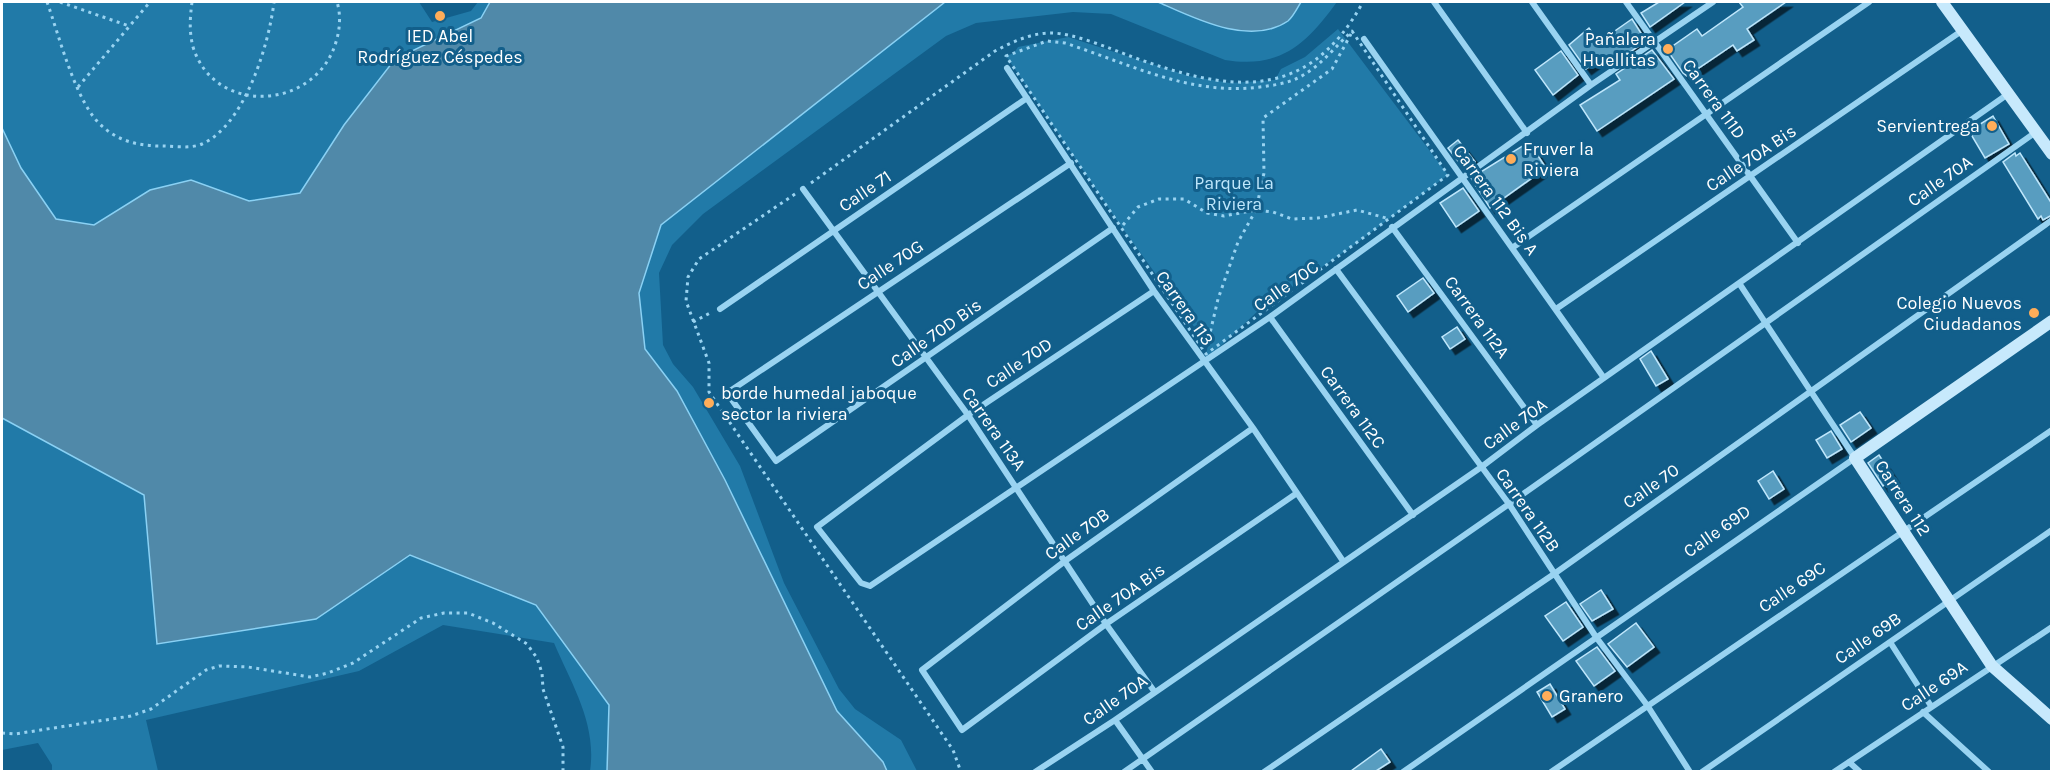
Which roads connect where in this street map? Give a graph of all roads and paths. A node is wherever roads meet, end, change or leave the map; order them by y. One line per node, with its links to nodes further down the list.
1 (47, 2): 21 (path)
2 (60, 2): 14 (path)
3 (150, 2): 14 (path)
4 (192, 2): 23 (path)
5 (274, 2): 23 (path)
6 (337, 2): 23 (path)
7 (1364, 2): 32 (path)
8 (1434, 2): 27 (street)
9 (1532, 2): 20 (street)
10 (1626, 2): 18 (street, Carrera 111D)
11 (1713, 2): 18 (street, Calle 70C)
12 (1869, 2): 25 (street)
13 (1942, 2): 15 (street)
14 (129, 26): 21 (path)
15 (1963, 30): 22 (street); 30 (street, Calle 70A Bis)
16 (1352, 31): 33 (path); 34 (path); 37 (path)
17 (1364, 39): 31 (street, Carrera 112 Bis A)
18 (1654, 42): 20 (street, Calle 70C); 25 (street, Carrera 111D)
19 (1007, 68): 24 (street, Carrera 113)
20 (1591, 85): 27 (street, Calle 70C)
21 (78, 87): 23 (path)
22 (2008, 94): 26 (street); 41 (street, Calle 70A)
23 (245, 95)
24 (1027, 98): 29 (street, Carrera 113); 39 (street, Calle 71)
25 (1706, 114): 30 (street, Carrera 111D); 42 (street)
26 (2036, 132): 28 (street); 50 (street, Calle 70A)
27 (1527, 133): 31 (street, Calle 70C)
28 (2052, 154)
29 (1071, 163): 40 (street, Carrera 113); 45 (street, Calle 70G)
30 (1752, 175): 41 (street, Carrera 111D); 48 (street, Calle 70A Bis)
31 (1461, 178): 36 (street, Calle 70C); 42 (street, Carrera 112 Bis A)
32 (803, 189): 39 (street, Carrera 113A); 52 (path)
33 (1256, 210): 34 (path); 37 (path); 53 (path)
34 (1389, 219): 36 (path); 53 (path)
35 (2052, 220): 57 (street, Calle 70)
36 (1399, 222): 38 (street, Calle 70C)
37 (1122, 227): 40 (path); 53 (path)
38 (1392, 227): 43 (street, Calle 70C); 59 (street, Carrera 112A)
39 (835, 230): 45 (street, Carrera 113A); 47 (street, Calle 71)
40 (1115, 231): 46 (street, Carrera 113); 54 (street, Calle 70D Bis)
41 (1798, 243): 44 (street, Calle 70A)
42 (1512, 248): 48 (street, Carrera 112 Bis A)
43 (1336, 269): 49 (street, Calle 70C); 64 (street, Carrera 112B)
44 (1739, 284): 50 (street, Carrera 112); 56 (street, Calle 70A)
45 (878, 291): 54 (street, Carrera 113A); 63 (street, Calle 70G)
46 (1154, 291): 55 (street, Carrera 113); 58 (street, Calle 70D)
47 (720, 309): 52 (path)
48 (1556, 309): 56 (street, Carrera 112 Bis A)
49 (1270, 317): 55 (street, Calle 70C); 68 (street, Carrera 112C)
50 (1765, 321): 57 (street, Carrera 112); 67 (street, Calle 70A)
51 (2052, 321): 62 (street, Calle 69D)
52 (693, 322): 92 (path)
53 (1206, 354): 55 (path)
54 (925, 359): 58 (street, Carrera 113A); 63 (street, Calle 70D Bis)
55 (1204, 362): 60 (street, Carrera 113); 65 (street, Calle 70C)
56 (1604, 378): 59 (street, Calle 70A)
57 (1811, 392): 62 (street, Carrera 112); 73 (street, Calle 70)
58 (968, 415): 65 (street, Carrera 113A); 74 (street, Calle 70D)
59 (1537, 425): 64 (street, Calle 70A)
60 (1252, 428): 66 (street, Carrera 113); 71 (street, Calle 70B)
61 (2052, 430): 69 (street, Calle 69C)
62 (1855, 458): 69 (street, Carrera 112); 78 (street, Calle 69D)
63 (776, 461)
64 (1480, 468): 67 (street, Carrera 112B); 68 (street, Calle 70A)
65 (1017, 489): 71 (street, Carrera 113A); 74 (street, Calle 70C)
66 (1297, 493): 72 (street, Carrera 113); 76 (street, Calle 70A Bis)
67 (1509, 504): 73 (street, Carrera 112B); 89 (street, Calle 70A)
68 (1413, 514): 72 (street, Calle 70A)
69 (1902, 530): 75 (street, Carrera 112); 82 (street, Calle 69C)
70 (2052, 530): 75 (street, Calle 69B)
71 (1065, 561): 76 (street, Carrera 113A); 87 (street, Calle 70B)
72 (1343, 561): 81 (street, Calle 70A)
73 (1554, 574): 78 (street, Carrera 112B); 96 (street, Calle 70)
74 (870, 586)
75 (1949, 601): 79 (street, Calle 69B); 80 (street, Carrera 112)
76 (1106, 624): 81 (street, Carrera 113A); 87 (street, Calle 70A Bis)
77 (2052, 627): 80 (street, Calle 69A)
78 (1596, 637): 82 (street, Carrera 112B); 97 (street, Calle 69D)
79 (1890, 642): 83 (street); 100 (street, Calle 69B)
80 (1992, 666): 83 (street, Calle 69A); 85 (street, Carrera 112)
81 (1154, 691): 86 (street, Calle 70A)
82 (1647, 705): 98 (street, Calle 69C); 99 (street, Carrera 112B)
83 (1931, 706): 84 (street, Calle 69A)
84 (1923, 712): 90 (street, Calle 69A); 103 (street)
85 (2052, 719)
86 (1115, 720): 89 (street); 93 (street, Calle 70A)
87 (962, 730)
88 (2, 733): 91 (path)
89 (1143, 759): 94 (street, Calle 70A); 95 (street)
90 (1849, 762): 101 (street, Calle 69A); 102 (street)
91 (563, 771)
92 (961, 771)
93 (1035, 771)
94 (1124, 771)
95 (1152, 771)
96 (1264, 771)
97 (1404, 771)
98 (1551, 771)
99 (1690, 771)
100 (1702, 771)
101 (1834, 771)
102 (1860, 771)
103 (1989, 771)

